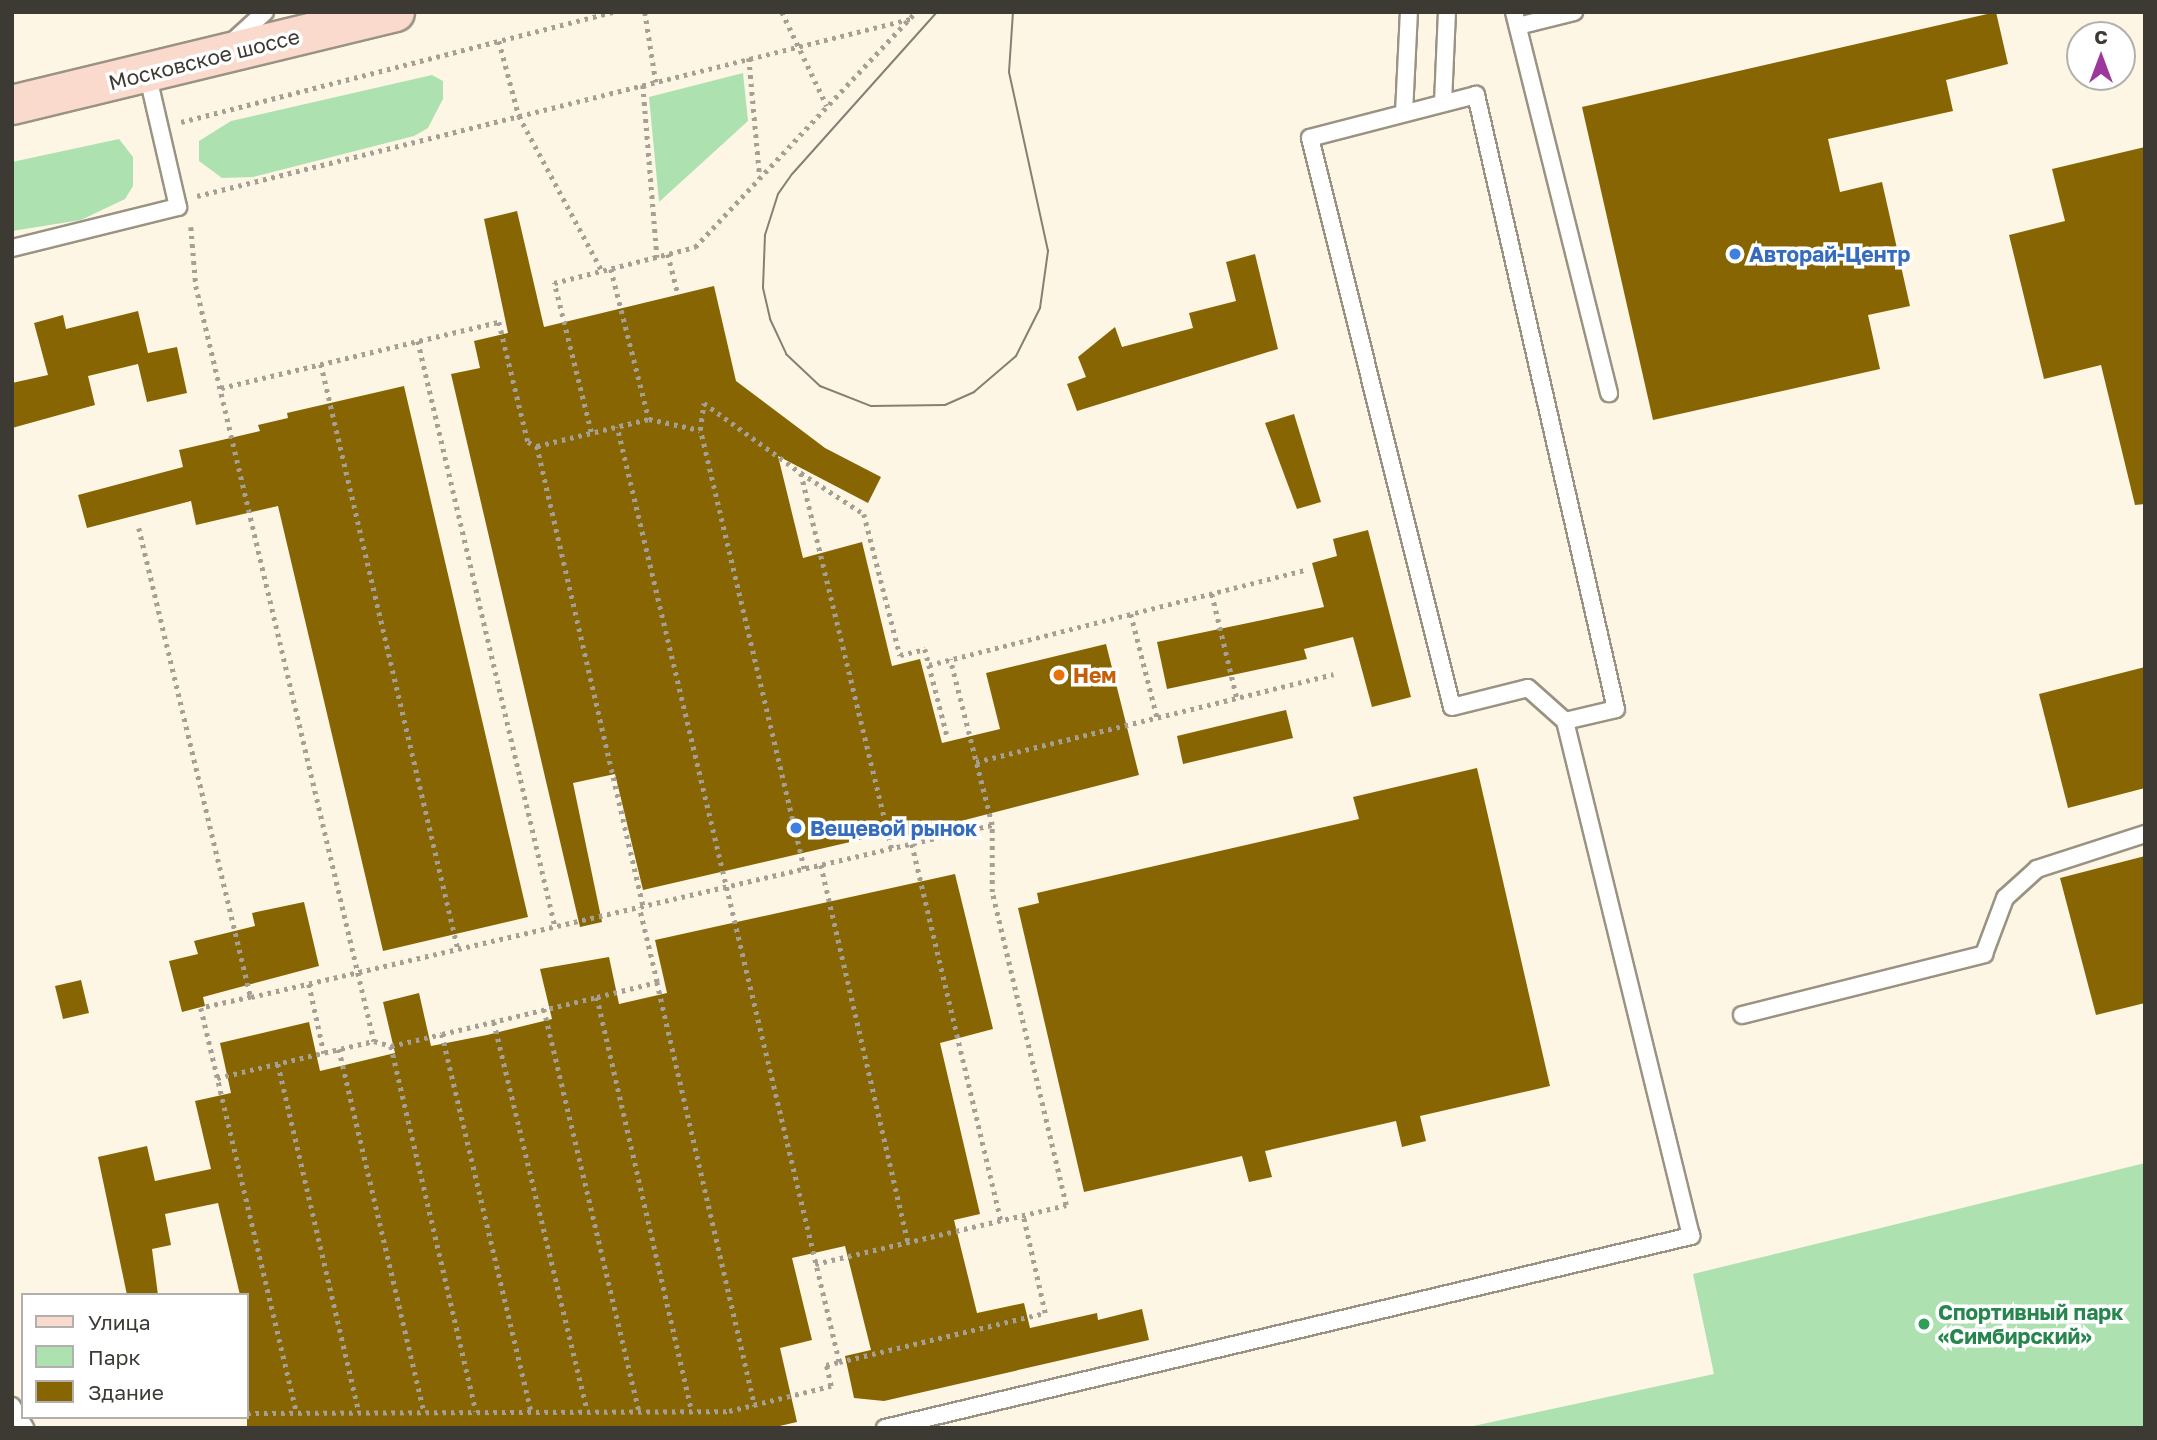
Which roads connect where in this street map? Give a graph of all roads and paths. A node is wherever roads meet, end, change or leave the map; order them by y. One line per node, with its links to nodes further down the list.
1 (265, 12): 14 (lane)
2 (395, 12): 14 (main road, Московское шоссе)
3 (614, 12): 12 (path)
4 (645, 12): 17 (path)
5 (782, 12): 13 (path)
6 (916, 12): 10 (path)
7 (1409, 12): 22 (lane)
8 (1447, 12): 19 (lane)
9 (1574, 12): 11 (lane)
10 (910, 19): 13 (path); 21 (path)
11 (1516, 19): 36 (lane)
12 (499, 41): 23 (path); 24 (path)
13 (799, 46): 15 (path); 21 (path)
14 (216, 56): 16 (main road, Московское шоссе)
15 (749, 58): 17 (path); 25 (path)
16 (147, 73): 20 (main road, Московское шоссе); 24 (lane)
17 (656, 82): 18 (path)
18 (643, 85): 23 (path); 29 (path)
19 (1443, 103): 22 (lane); 52 (lane)
20 (12, 105)
21 (827, 106): 25 (path)
22 (1404, 113): 52 (lane)
23 (519, 116): 26 (path); 31 (path)
24 (159, 128): 26 (lane)
25 (760, 178): 28 (path)
26 (180, 200): 27 (lane); 35 (path)
27 (12, 248)
28 (668, 254): 29 (path); 32 (path)
29 (657, 257): 30 (path)
30 (611, 269): 31 (path); 37 (path)
31 (602, 271): 40 (path)
32 (678, 293)
33 (418, 341): 34 (path); 41 (path); 63 (path)
34 (321, 364): 35 (path); 64 (path)
35 (221, 388): 65 (path)
36 (1609, 393)
37 (649, 419): 38 (path); 39 (path)
38 (617, 426): 40 (path); 61 (path)
39 (700, 430): 42 (path); 60 (path)
40 (591, 432): 41 (path)
41 (537, 446): 62 (path)
42 (801, 473): 48 (path); 58 (path)
43 (139, 528): 68 (path)
44 (1304, 570): 45 (path)
45 (1212, 594): 46 (path); 50 (path)
46 (1131, 614): 47 (path); 51 (path)
47 (950, 659): 48 (path); 54 (path)
48 (929, 665): 53 (path)
49 (1333, 674): 50 (path)
50 (1237, 698): 51 (path)
51 (1157, 718): 54 (path)
52 (1565, 721): 97 (lane)
53 (947, 735)
54 (976, 762): 55 (path)
55 (992, 825): 57 (path); 80 (path)
56 (2145, 834): 71 (lane)
57 (912, 844): 58 (path); 81 (path)
58 (892, 848): 59 (path)
59 (821, 865): 60 (path); 82 (path)
60 (804, 869): 61 (path)
61 (726, 887): 62 (path); 83 (path)
62 (641, 907): 63 (path); 66 (path)
63 (555, 926): 64 (path)
64 (458, 949): 65 (path)
65 (357, 973): 67 (path); 74 (path)
66 (657, 982): 69 (path); 86 (path)
67 (309, 984): 68 (path); 77 (path)
68 (251, 997): 79 (path)
69 (597, 997): 70 (path); 91 (path)
70 (544, 1009): 72 (path); 89 (path)
71 (1742, 1015)
72 (494, 1022): 73 (path); 88 (path)
73 (442, 1034): 75 (path); 87 (path)
74 (374, 1041): 75 (path); 76 (path)
75 (390, 1046): 90 (path)
76 (339, 1049): 77 (path); 93 (path)
77 (324, 1053): 78 (path)
78 (278, 1064): 79 (path); 92 (path)
79 (217, 1077): 95 (path)
80 (1023, 1215): 81 (path); 84 (path)
81 (1001, 1220): 82 (path)
82 (908, 1242): 83 (path)
83 (815, 1264): 84 (path)
84 (839, 1362): 86 (path)
85 (12, 1406): 96 (lane)
86 (755, 1406): 91 (path)
87 (531, 1410): 88 (path); 90 (path)
88 (587, 1410): 89 (path)
89 (639, 1410): 91 (path)
90 (476, 1411): 93 (path)
91 (692, 1411)
92 (359, 1412): 93 (path); 95 (path)
93 (424, 1412)
94 (248, 1413): 95 (path)
95 (297, 1413)
96 (25, 1428)
97 (885, 1428)

